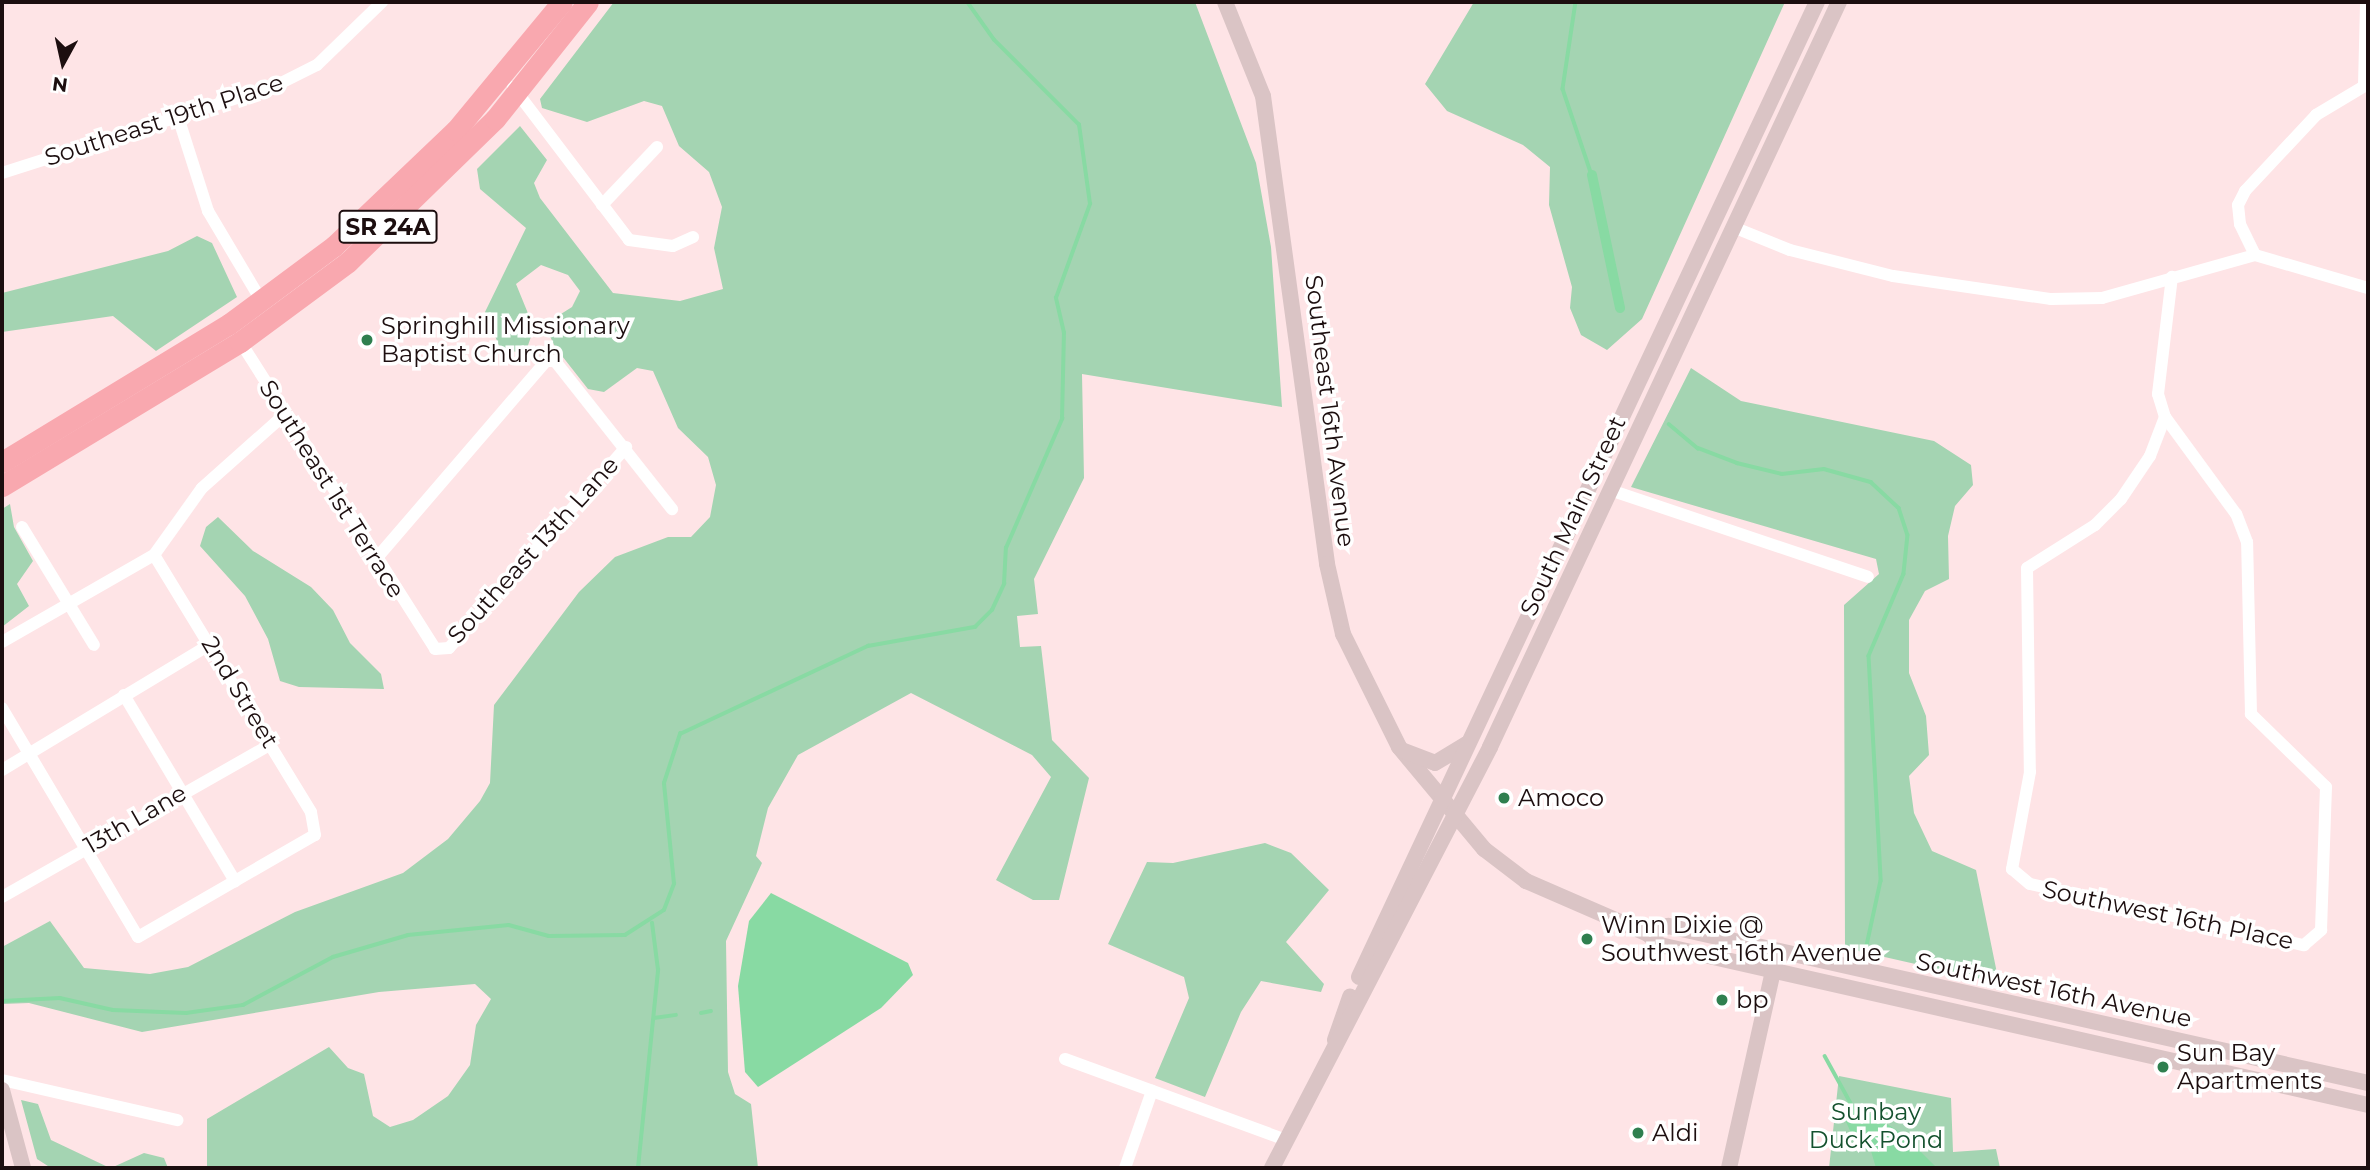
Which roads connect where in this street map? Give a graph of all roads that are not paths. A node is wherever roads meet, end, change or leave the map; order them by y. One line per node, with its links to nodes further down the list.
1 (382, 2): 11 (street, Southeast 19th Place)
2 (562, 2): 8 (highway, SR 24A)
3 (588, 2): 10 (highway, SR 24A)
4 (1225, 2): 49 (main road, Southeast 16th Avenue)
5 (1817, 2): 16 (main road, South Main Street)
6 (1839, 2): 17 (main road, South Main Street)
7 (2366, 2): 9 (street)
8 (505, 75): 10 (street); 14 (highway, SR 24A)
9 (2366, 85): 19 (street)
10 (518, 93): 14 (highway, SR 24A); 15 (street)
11 (179, 120): 13 (street, Southeast 19th Place); 22 (street)
12 (657, 147): 15 (street)
13 (2, 173)
14 (411, 191): 22 (highway, SR 24A); 24 (highway, SR 24A)
15 (602, 205): 18 (street)
16 (1716, 216): 17 (main road); 30 (main road, South Main Street)
17 (1733, 227): 20 (street); 32 (main road, South Main Street)
18 (693, 237)
19 (2255, 255): 20 (street); 21 (street)
20 (2172, 277): 26 (street)
21 (2368, 288)
22 (262, 302): 23 (highway, SR 24A)
23 (229, 324): 24 (street, Southeast 1st Terrace); 28 (highway, SR 24A)
24 (240, 342): 25 (street, Southeast 1st Terrace); 28 (highway, SR 24A)
25 (285, 414): 35 (street); 36 (street, Southeast 1st Terrace)
26 (2165, 417): 26 (street, Southwest 16th Place)
27 (626, 447): 33 (street); 36 (street); 44 (street, Southeast 13th Lane)
28 (46, 448): 29 (highway, SR 24A); 31 (highway, SR 24A)
29 (2, 462)
30 (1593, 480): 32 (main road); 38 (main road, South Main Street)
31 (2, 486)
32 (1610, 490): 37 (street); 40 (main road, South Main Street)
33 (672, 509)
34 (23, 527): 39 (street)
35 (154, 555): 39 (street); 42 (street, 2nd Street)
36 (375, 560): 44 (street, Southeast 1st Terrace)
37 (1868, 577)
38 (1539, 592): 40 (main road); 47 (main road, South Main Street)
39 (67, 602): 41 (street); 43 (street)
40 (1558, 605): 54 (main road, South Main Street)
41 (2, 642)
42 (211, 644): 45 (street); 48 (street, 2nd Street)
43 (94, 645)
44 (440, 650)
45 (124, 695): 50 (street); 52 (street)
46 (2, 708): 50 (street)
47 (1474, 735): 49 (main road); 53 (main road, South Main Street)
48 (271, 744): 52 (street, 13th Lane); 56 (street, 2nd Street)
49 (1399, 747): 53 (main road, Southeast 16th Avenue)
50 (29, 754): 51 (street); 55 (street)
51 (2, 770)
52 (181, 792): 55 (street, 13th Lane); 56 (street)
53 (1443, 805): 54 (main road, Southwest 16th Avenue); 61 (main road, South Main Street)
54 (1454, 818): 58 (main road, Southwest 16th Avenue); 61 (main road, South Main Street)
55 (85, 848): 56 (street); 57 (street, 13th Lane)
56 (235, 881)
57 (2, 897)
58 (1648, 933): 59 (main road, Southwest 16th Avenue); 60 (main road, Southwest 16th Avenue)
59 (1777, 951): 60 (main road); 64 (main road, Southwest 16th Avenue)
60 (1773, 970): 67 (main road, Southwest 16th Avenue); 73 (main road)
61 (1335, 1040): 69 (main road, South Main Street)
62 (1065, 1059): 66 (street)
63 (2, 1080): 68 (street)
64 (2368, 1083)
65 (2, 1090): 70 (main road)
66 (1153, 1091): 69 (street); 71 (street)
67 (2368, 1105)
68 (177, 1120)
69 (1286, 1140): 72 (main road, South Main Street)
70 (23, 1168)
71 (1125, 1168)
72 (1272, 1168)
73 (1729, 1168)

